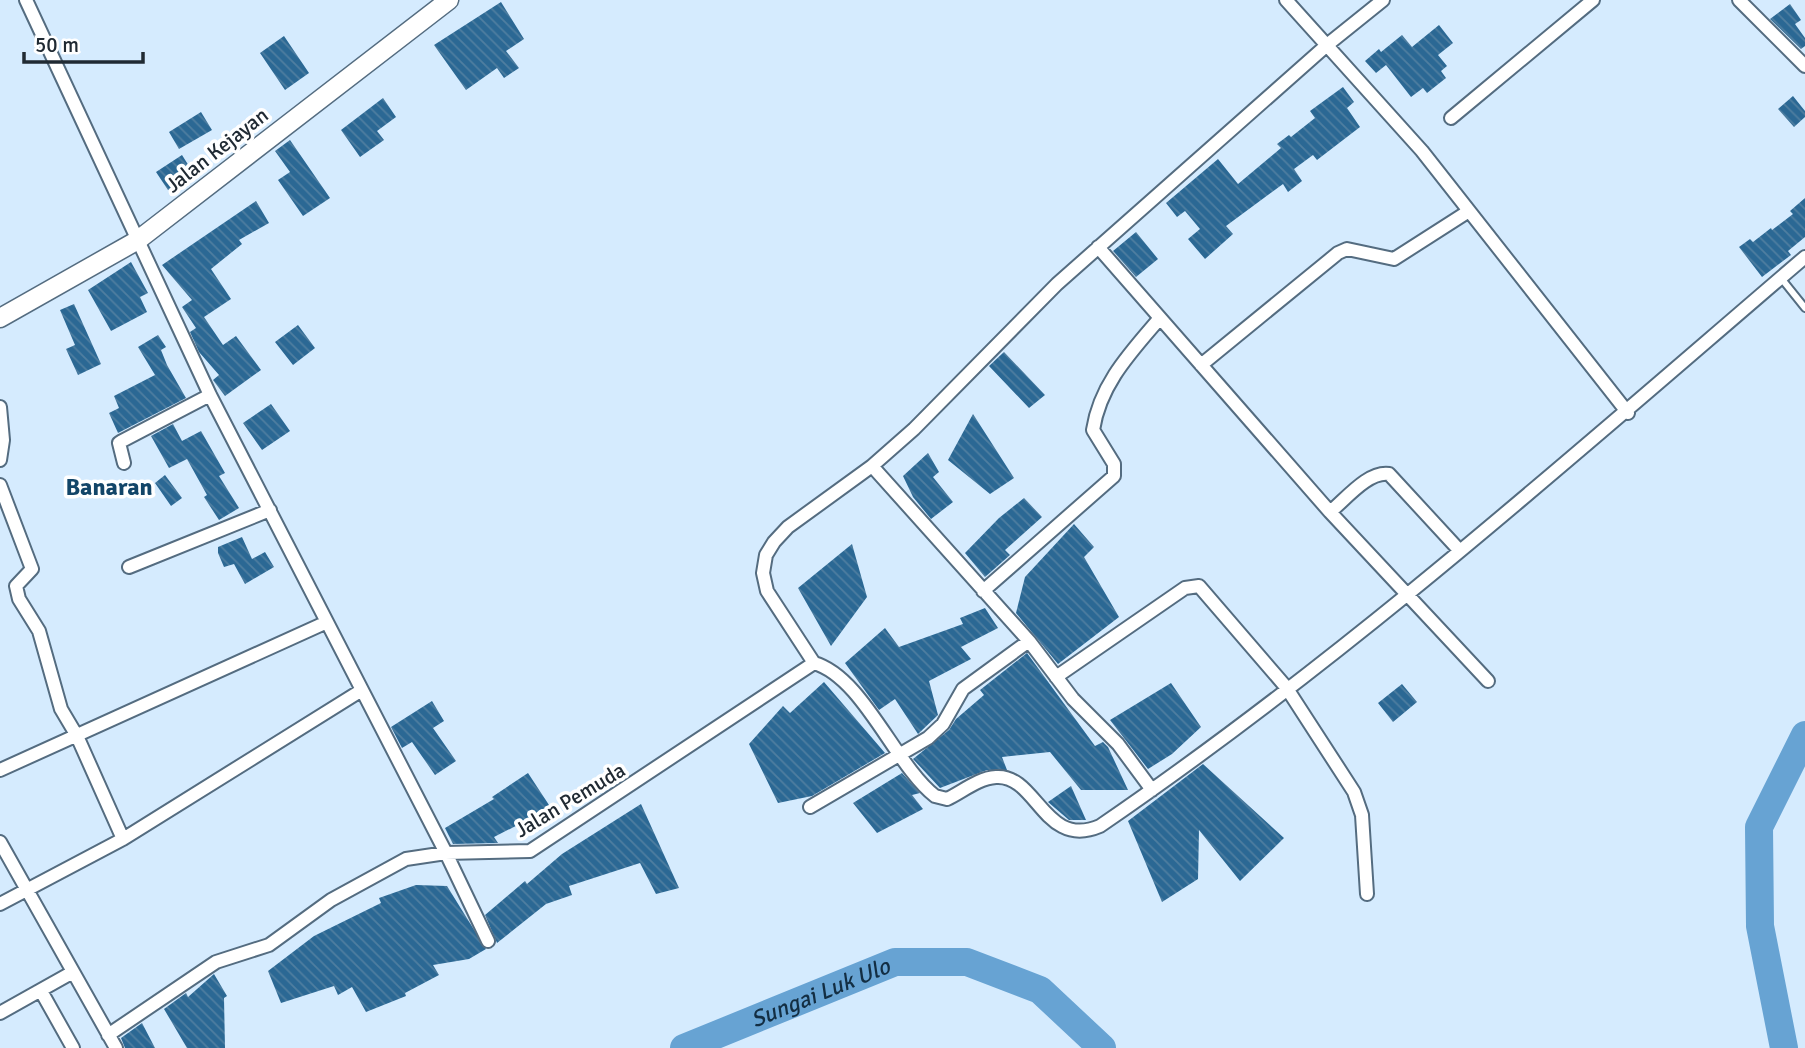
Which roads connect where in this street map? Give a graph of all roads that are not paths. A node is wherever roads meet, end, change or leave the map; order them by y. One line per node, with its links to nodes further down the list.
1 (26, 0): 11 (street)
2 (449, 0): 11 (main road, Jalan Kejayan)
3 (1286, 0): 7 (street)
4 (1383, 0): 7 (street)
5 (1593, 0): 9 (street)
6 (1739, 0): 8 (street)
7 (1327, 45): 10 (street); 12 (street)
8 (1805, 66)
9 (1451, 118)
10 (1469, 211): 18 (street); 21 (street)
11 (138, 240): 16 (main road, Jalan Kejayan); 19 (street)
12 (1098, 247): 17 (street); 24 (street)
13 (1805, 257): 14 (street)
14 (1781, 278): 15 (lane); 21 (street)
15 (1805, 308)
16 (0, 318)
17 (1160, 318): 18 (street); 30 (street)
18 (1201, 365): 27 (street)
19 (210, 395): 23 (street); 26 (street)
20 (0, 407): 22 (street)
21 (1628, 412): 28 (street)
22 (0, 460)
23 (124, 463)
24 (872, 466): 30 (street); 34 (street)
25 (0, 485): 39 (street)
26 (270, 510): 29 (street); 32 (street)
27 (1330, 512): 28 (street); 31 (street)
28 (1460, 551): 31 (street)
29 (129, 567)
30 (983, 591): 33 (street)
31 (1408, 593): 36 (street); 37 (street)
32 (327, 622): 38 (street); 39 (street)
33 (1029, 641): 35 (street); 40 (street)
34 (814, 663): 40 (street); 46 (street, Jalan Pemuda)
35 (1056, 677): 37 (street); 42 (street)
36 (1488, 681)
37 (1286, 687): 42 (street); 48 (street)
38 (362, 690): 44 (street); 46 (street)
39 (77, 736): 41 (street); 44 (street)
40 (899, 755): 42 (street); 43 (street)
41 (0, 769)
42 (1152, 790)
43 (810, 807)
44 (123, 839): 47 (street)
45 (0, 842): 47 (street)
46 (446, 853): 50 (street); 54 (street, Jalan Pemuda)
47 (27, 892): 49 (street); 51 (street)
48 (1367, 894)
49 (0, 904)
50 (488, 942)
51 (71, 966): 52 (street); 54 (street)
52 (41, 991): 53 (street); 55 (street)
53 (0, 1013)
54 (108, 1035): 56 (street)
55 (73, 1048)
56 (116, 1048)

